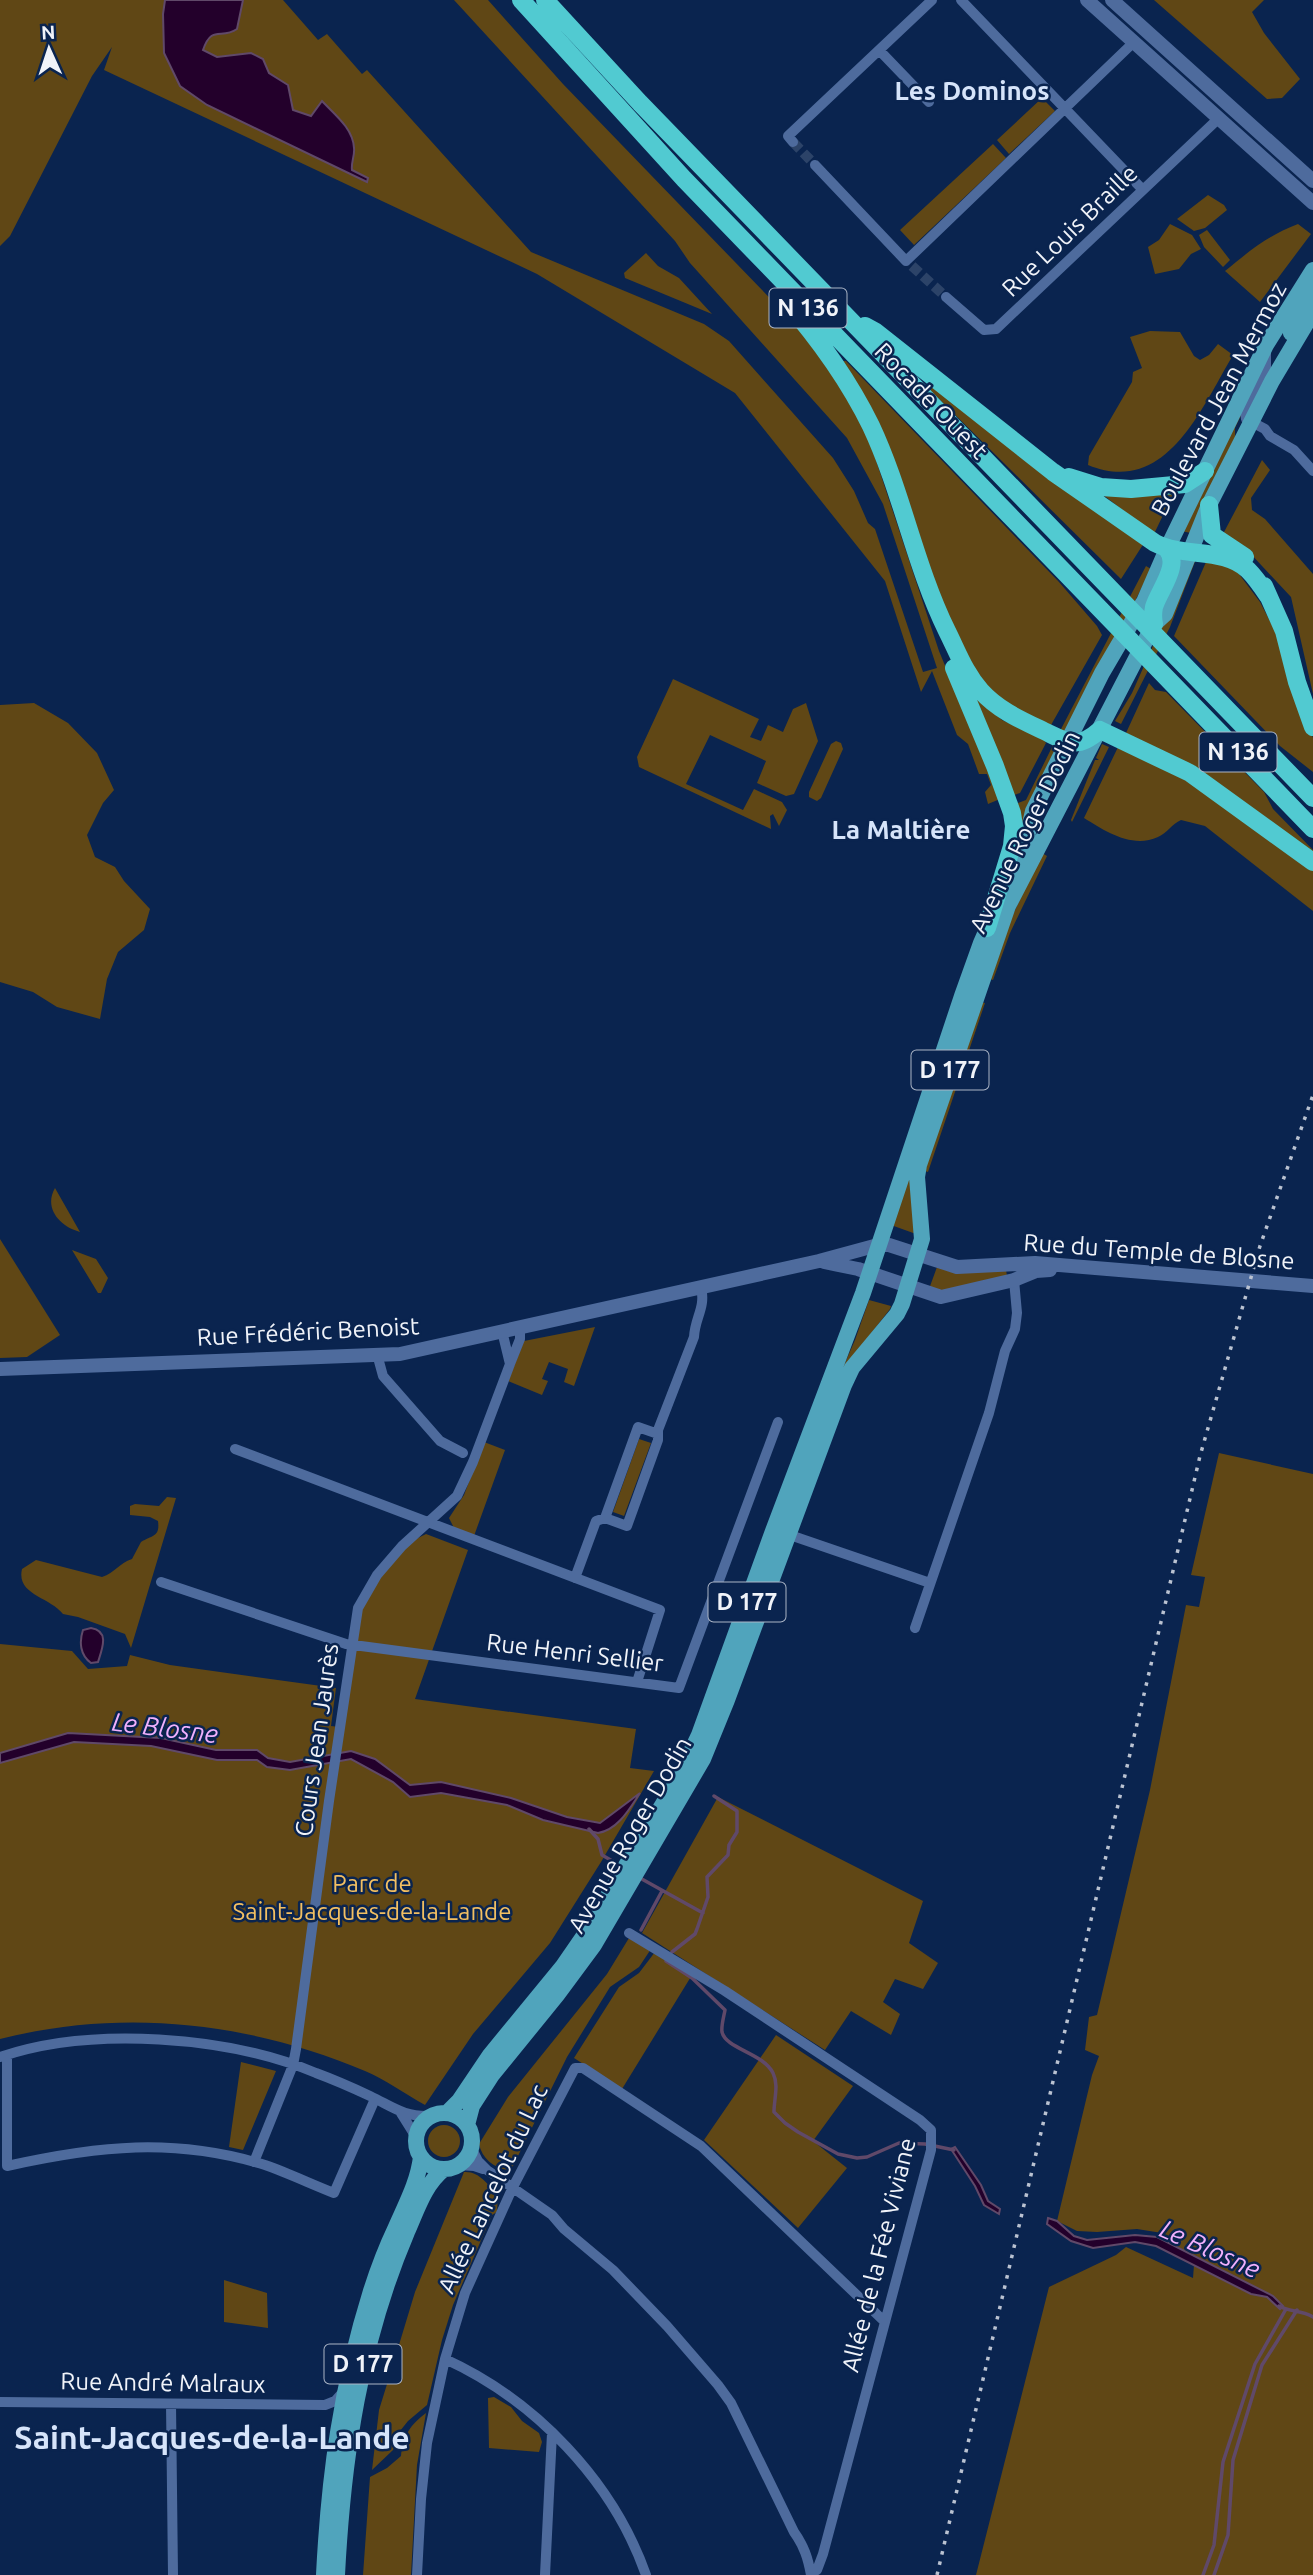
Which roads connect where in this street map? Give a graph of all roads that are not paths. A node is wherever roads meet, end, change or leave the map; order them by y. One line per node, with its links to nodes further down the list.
1 (521, 0): 14 (highway, Rocade Ouest / N 136)
2 (545, 0): 22 (highway, Rocade Ouest / N 136)
3 (932, 0): 8 (street)
4 (961, 0): 10 (street)
5 (1087, 0): 7 (street)
6 (1112, 0): 15 (street)
7 (1134, 42): 10 (street); 11 (street)
8 (879, 50): 9 (street); 12 (street)
9 (929, 102)
10 (1065, 109): 13 (street); 16 (street)
11 (1218, 120): 16 (street, Rue Louis Braille); 17 (street)
12 (791, 139)
13 (815, 165)
14 (684, 179): 34 (highway); 41 (highway, Rocade Ouest / N 136)
15 (1313, 181)
16 (1143, 190): 20 (street, Rue Louis Braille)
17 (1313, 203)
18 (1313, 270): 23 (main road, Boulevard Jean Mermoz)
19 (1313, 291): 24 (main road, Boulevard Jean Mermoz / D 177)
20 (946, 297)
21 (1313, 313): 24 (main road, Boulevard Jean Mermoz / D 177)
22 (849, 319): 28 (highway); 39 (highway, Rocade Ouest / N 136)
23 (1266, 345): 25 (street); 26 (main road, Boulevard Jean Mermoz)
24 (1272, 381): 25 (main road, Boulevard Jean Mermoz / D 177)
25 (1251, 423): 27 (street); 29 (main road, Boulevard Jean Mermoz / D 177)
26 (1205, 471): 28 (highway); 30 (main road, Boulevard Jean Mermoz)
27 (1313, 471)
28 (1053, 472): 30 (highway)
29 (1209, 505): 31 (main road, Boulevard Jean Mermoz / D 177); 32 (highway)
30 (1167, 549): 31 (highway); 33 (main road, D 177); 35 (highway)
31 (1188, 554): 32 (highway); 35 (main road, D 177)
32 (1268, 596): 37 (highway)
33 (1143, 603): 36 (main road); 38 (main road, D 177)
34 (941, 621): 38 (highway); 43 (highway)
35 (1153, 624): 36 (main road, D 177)
36 (1095, 727): 38 (highway); 40 (main road, Avenue Roger Dodin / D 177); 42 (highway)
37 (1313, 727)
38 (1073, 743): 40 (main road); 43 (main road, Avenue Roger Dodin / D 177)
39 (1313, 798)
40 (1054, 821): 45 (main road, Avenue Roger Dodin / D 177)
41 (1313, 830)
42 (1313, 862)
43 (988, 928): 44 (main road, Avenue Roger Dodin / D 177)
44 (878, 1245): 45 (street, Rue du Temple de Blosne); 46 (street, Rue Frédéric Benoist); 48 (main road, Avenue Roger Dodin / D 177)
45 (918, 1255): 47 (street, Rue du Temple de Blosne); 52 (main road, Avenue Roger Dodin / D 177)
46 (819, 1261): 48 (street, Rue Frédéric Benoist); 51 (street, Rue Frédéric Benoist)
47 (1015, 1263): 49 (street); 50 (street, Rue du Temple de Blosne)
48 (869, 1275): 52 (street, Rue du Temple de Blosne); 72 (main road, Avenue Roger Dodin / D 177)
49 (1014, 1280): 50 (street, Rue du Temple de Blosne); 52 (street, Rue du Temple de Blosne); 68 (street, Rue du Temple de Blosne)
50 (1223, 1282): 53 (street, Rue du Temple de Blosne)
51 (701, 1287): 54 (street, Rue Frédéric Benoist); 60 (street)
52 (907, 1287): 65 (main road, Avenue Roger Dodin / D 177)
53 (1313, 1289)
54 (520, 1327): 55 (street, Rue Frédéric Benoist); 57 (street, Cours Jean Jaurès)
55 (502, 1332): 56 (street, Rue Frédéric Benoist); 57 (street)
56 (377, 1354): 58 (street, Rue Frédéric Benoist); 62 (street)
57 (510, 1364): 64 (street, Cours Jean Jaurès)
58 (0, 1369)
59 (778, 1422): 71 (street, Rue Henri Sellier)
60 (658, 1434): 63 (street); 63 (street)
61 (235, 1449): 64 (street)
62 (463, 1453)
63 (605, 1518): 66 (street)
64 (429, 1524): 66 (street); 70 (street, Cours Jean Jaurès)
65 (787, 1534): 68 (street); 72 (main road, Avenue Roger Dodin / D 177)
66 (575, 1578): 71 (street)
67 (161, 1582): 70 (street, Rue Henri Sellier)
68 (930, 1583): 69 (street, Rue du Temple de Blosne)
69 (915, 1628)
70 (351, 1645): 71 (street, Rue Henri Sellier); 76 (street, Cours Jean Jaurès)
71 (636, 1682)
72 (656, 1828): 73 (main road, Avenue Roger Dodin)
73 (611, 1904): 79 (main road, Avenue Roger Dodin); 81 (main road, Avenue Roger Dodin)
74 (629, 1933): 89 (street, Allée de la Fée Viviane)
75 (4, 2056): 76 (street); 85 (street)
76 (293, 2065): 77 (street); 85 (street, Cours Jean Jaurès)
77 (375, 2099): 78 (street); 85 (street)
78 (401, 2113): 80 (street); 82 (street)
79 (447, 2113): 80 (main road); 81 (main road)
80 (430, 2116): 82 (main road)
81 (467, 2125): 83 (main road)
82 (416, 2137): 84 (main road)
83 (471, 2147): 86 (main road); 87 (street)
84 (421, 2157): 86 (main road); 91 (main road, D 177)
85 (254, 2162)
86 (451, 2167): 87 (street); 98 (main road, D 177)
87 (486, 2170): 88 (street)
88 (512, 2189): 89 (street, Allée Lancelot du Lac); 90 (street, Allée Lancelot du Lac); 95 (street)
89 (885, 2322): 95 (street, Allée de la Fée Viviane)
90 (445, 2359): 94 (street); 99 (street, Allée Lancelot du Lac)
91 (343, 2392): 93 (street, Rue André Malraux); 97 (main road, D 177)
92 (0, 2402): 93 (street, Rue André Malraux)
93 (171, 2404): 96 (street)
94 (552, 2433): 100 (street); 101 (street)
95 (811, 2574)
96 (173, 2575)
97 (324, 2575)
98 (337, 2575)
99 (417, 2575)
100 (545, 2575)
101 (646, 2575)

